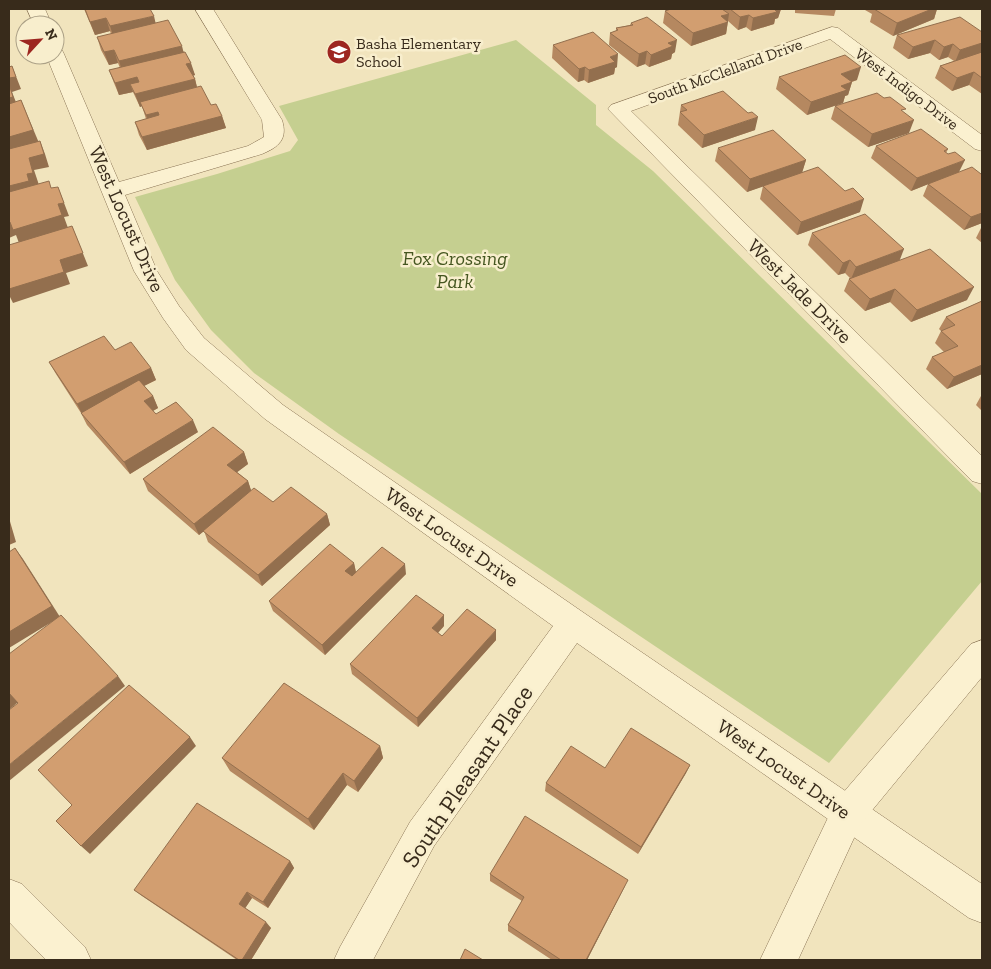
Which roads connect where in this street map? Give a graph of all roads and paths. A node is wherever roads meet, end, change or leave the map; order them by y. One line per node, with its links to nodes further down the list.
1 (204, 9): 6 (street)
2 (832, 32): 4 (street, South McClelland Drive); 5 (street, West Indigo Drive)
3 (60, 65): 6 (street, West Locust Drive)
4 (618, 110): 7 (street, West Jade Drive)
5 (982, 145)
6 (112, 191): 8 (street, West Locust Drive)
7 (982, 473)
8 (573, 623): 10 (street, West Locust Drive); 14 (street, South Pleasant Place)
9 (982, 654): 10 (street)
10 (848, 813): 12 (street, West Locust Drive); 15 (street)
11 (9, 897): 13 (street)
12 (982, 905)
13 (72, 960)
14 (353, 960)
15 (779, 960)

